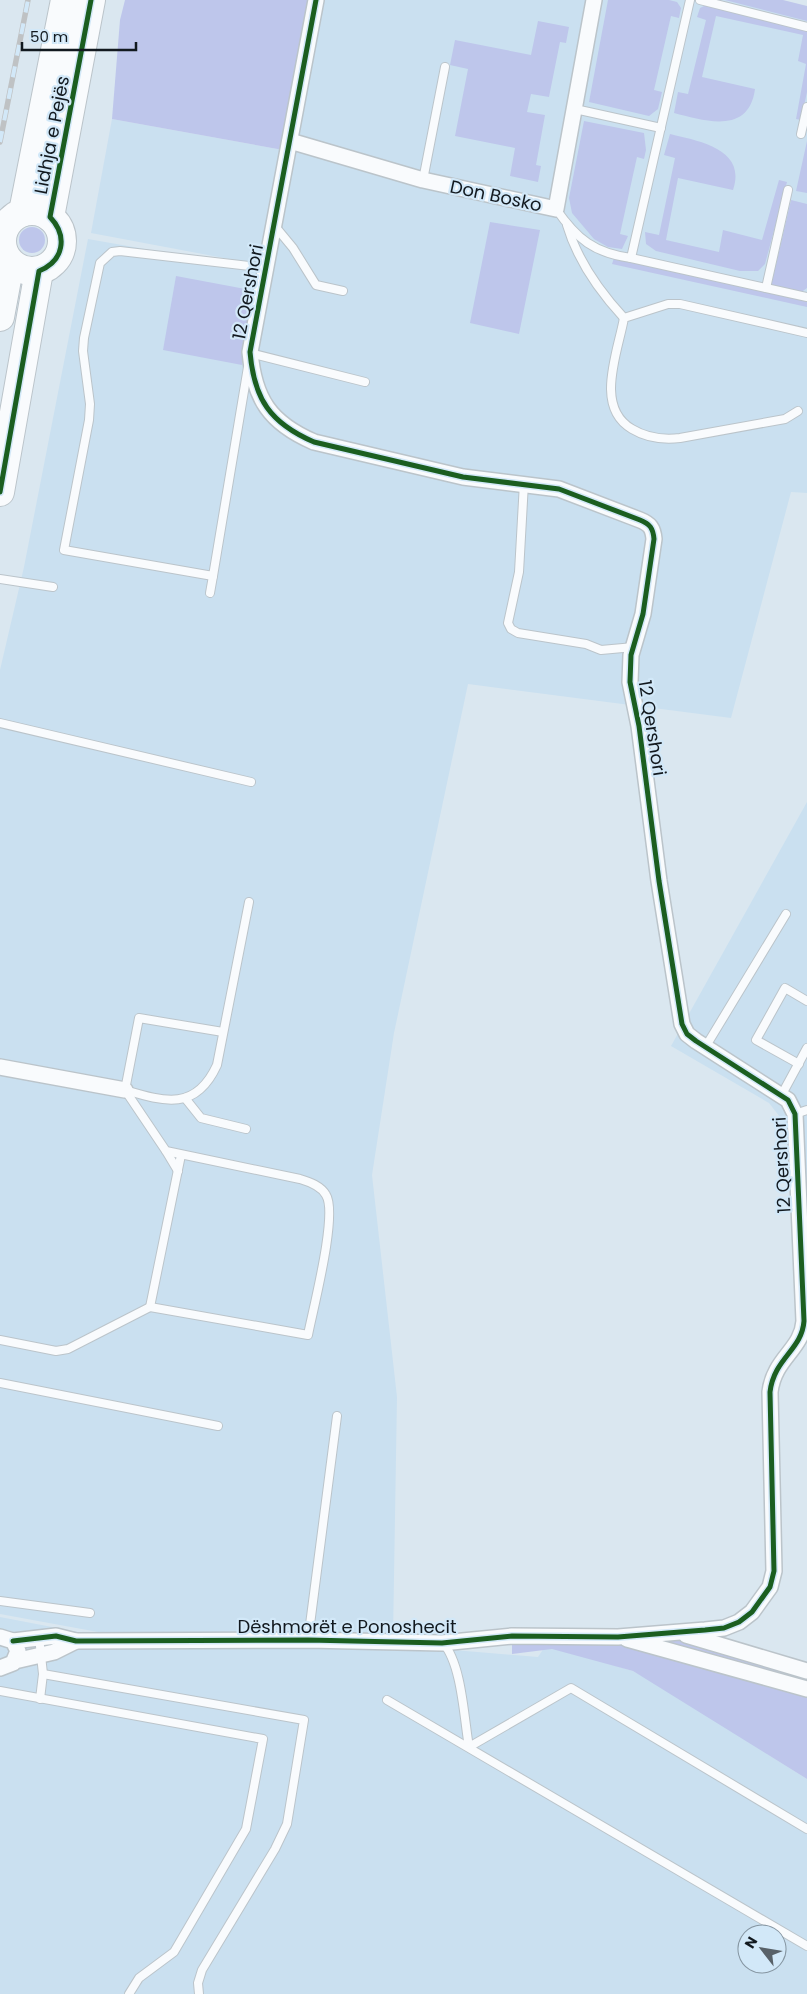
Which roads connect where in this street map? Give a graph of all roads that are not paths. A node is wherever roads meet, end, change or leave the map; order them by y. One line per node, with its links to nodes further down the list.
1 (65, 0): 17 (highway, Lidhja e Pejës)
2 (91, 0): 18 (highway, Lidhja e Pejës)
3 (316, 0): 13 (street, 12 Qershori)
4 (594, 0): 10 (street, Don Bosko)
5 (690, 0): 11 (lane)
6 (700, 0): 7 (lane)
7 (807, 26)
8 (445, 67): 14 (lane)
9 (807, 107): 12 (lane)
10 (575, 109): 11 (lane); 16 (street, Don Bosko)
11 (661, 128): 22 (lane)
12 (801, 134)
13 (290, 141): 14 (street, Don Bosko); 19 (street, 12 Qershori)
14 (423, 180): 16 (street, Don Bosko)
15 (788, 190): 25 (lane)
16 (556, 209): 20 (lane)
17 (23, 212): 18 (highway); 21 (highway)
18 (50, 217): 24 (highway)
19 (274, 225): 23 (street, 12 Qershori); 26 (lane)
20 (567, 225): 22 (lane); 29 (lane)
21 (4, 254): 24 (highway); 28 (highway)
22 (631, 258): 25 (lane)
23 (266, 268): 31 (street, 12 Qershori); 36 (lane)
24 (39, 271): 35 (highway)
25 (766, 288): 27 (lane)
26 (343, 290)
27 (807, 298)
28 (0, 317)
29 (624, 318): 30 (lane); 33 (lane)
30 (807, 332)
31 (250, 352): 32 (lane); 34 (street, 12 Qershori); 36 (lane)
32 (365, 382)
33 (798, 411)
34 (524, 483): 40 (street, 12 Qershori); 40 (lane)
35 (0, 492)
36 (213, 576): 39 (lane)
37 (0, 579): 38 (lane)
38 (54, 586)
39 (210, 592)
40 (634, 647): 47 (street, 12 Qershori)
41 (0, 723): 42 (lane)
42 (251, 782)
43 (248, 902): 46 (lane)
44 (786, 914): 47 (lane)
45 (807, 1001): 49 (lane)
46 (223, 1032): 51 (lane); 53 (lane)
47 (706, 1046): 52 (street, 12 Qershori)
48 (807, 1048): 49 (lane)
49 (798, 1064): 52 (lane)
50 (0, 1067): 51 (street)
51 (125, 1090): 53 (lane); 56 (lane)
52 (781, 1096): 54 (street, 12 Qershori)
53 (185, 1098): 55 (lane)
54 (801, 1112): 61 (street, 12 Qershori)
55 (246, 1129)
56 (166, 1152): 57 (lane); 58 (lane)
57 (182, 1155): 58 (lane); 59 (lane)
58 (178, 1171): 59 (lane)
59 (150, 1307): 60 (lane)
60 (0, 1340)
61 (803, 1341): 67 (street, 12 Qershori)
62 (0, 1383): 64 (lane)
63 (337, 1416): 71 (lane)
64 (218, 1426)
65 (0, 1601): 66 (lane)
66 (90, 1613)
67 (678, 1631): 69 (street, Dëshmorët e Ponoshecit); 77 (street, Dëshmorët e Ponoshecit)
68 (39, 1637): 70 (street, Dëshmorët e Ponoshecit); 72 (street, Dëshmorët e Ponoshecit); 74 (lane)
69 (618, 1637): 73 (street, Dëshmorët e Ponoshecit); 79 (street, Dëshmorët e Ponoshecit)
70 (6, 1639): 75 (street, Dëshmorët e Ponoshecit)
71 (308, 1640): 72 (street, Dëshmorët e Ponoshecit); 73 (street, Dëshmorët e Ponoshecit)
72 (76, 1641): 74 (street, Dëshmorët e Ponoshecit)
73 (442, 1643): 83 (lane)
74 (41, 1654): 75 (street, Dëshmorët e Ponoshecit); 78 (lane)
75 (15, 1661): 76 (street, Dëshmorët e Ponoshecit)
76 (0, 1668)
77 (807, 1671)
78 (43, 1674): 81 (lane); 87 (lane)
79 (807, 1689)
80 (0, 1692): 81 (lane)
81 (40, 1699): 86 (lane)
82 (387, 1700): 83 (lane)
83 (468, 1747): 84 (lane); 85 (lane)
84 (807, 1829)
85 (807, 1946)
86 (129, 1994)
87 (199, 1994)

